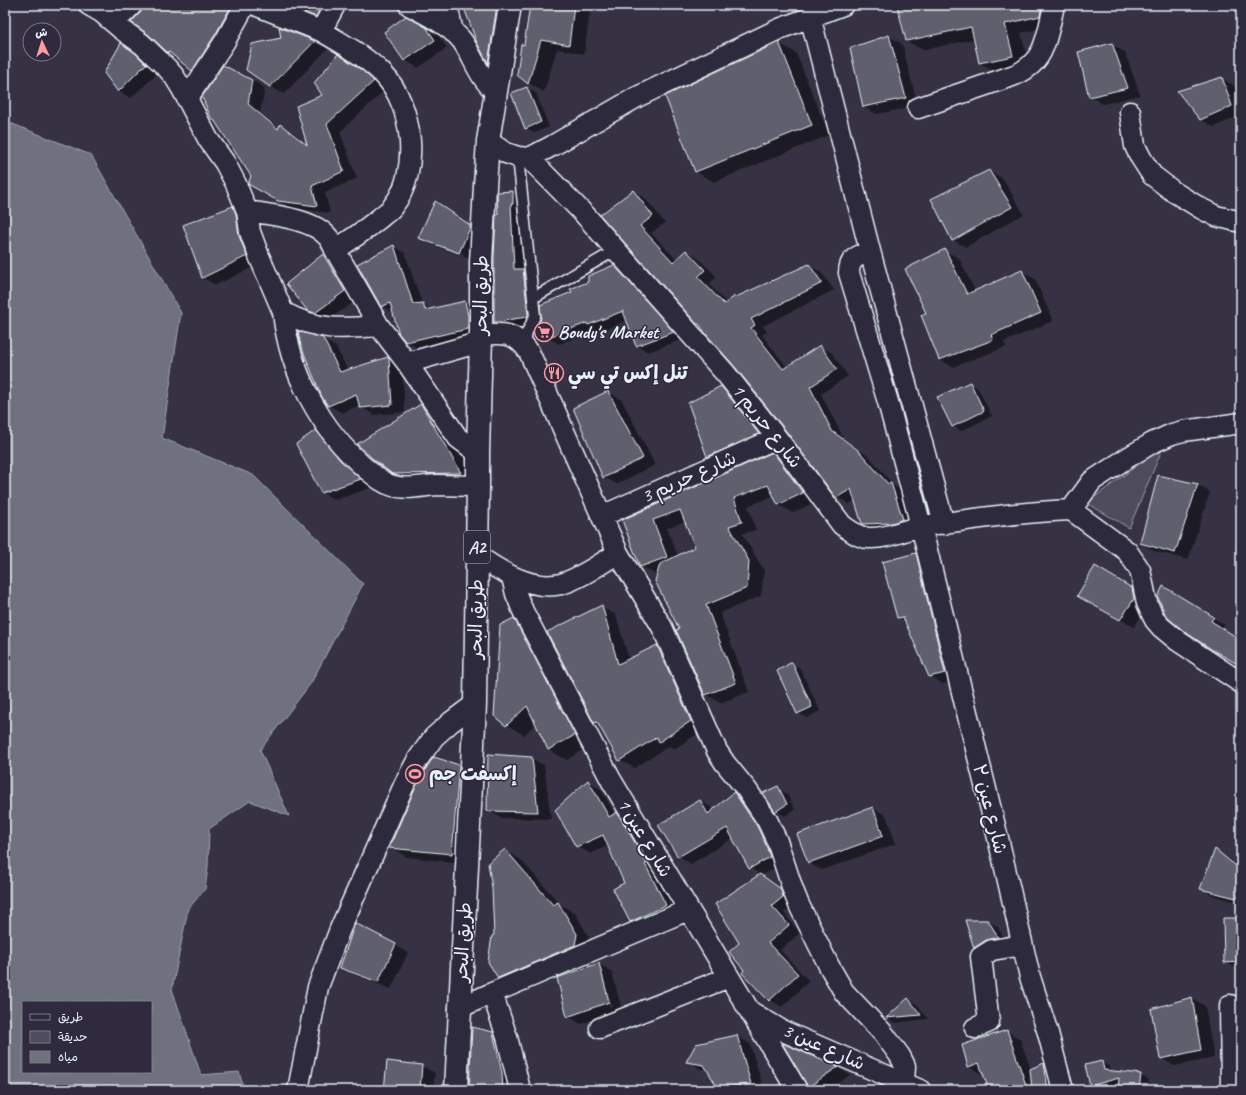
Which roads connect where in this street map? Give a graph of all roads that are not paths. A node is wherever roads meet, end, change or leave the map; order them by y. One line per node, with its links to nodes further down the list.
1 (89, 5): 12 (street)
2 (132, 5): 12 (street)
3 (245, 5): 16 (street)
4 (255, 5): 13 (street)
5 (336, 5): 13 (street)
6 (409, 5): 14 (street)
7 (447, 5): 14 (street)
8 (510, 5): 15 (main road, طريق البحر / A2)
9 (843, 5): 11 (street)
10 (1054, 5): 17 (street)
11 (801, 14): 20 (street); 25 (street)
12 (114, 22): 16 (street)
13 (321, 31): 23 (street)
14 (453, 32): 15 (street)
15 (496, 92): 19 (main road, طريق البحر / A2)
16 (187, 99): 21 (street)
17 (918, 108)
18 (1130, 112): 22 (street)
19 (488, 141): 20 (street); 29 (main road, طريق البحر / A2)
20 (524, 158): 24 (street, شارع حريم 1); 26 (lane)
21 (247, 211): 23 (street); 27 (street)
22 (1241, 222)
23 (335, 250): 28 (street)
24 (616, 250): 26 (lane); 33 (street, شارع حريم 1)
25 (870, 250): 38 (street); 39 (street, شارع عين ٣)
26 (533, 298): 30 (lane)
27 (283, 312): 28 (street); 35 (street)
28 (379, 326): 31 (street)
29 (481, 338): 30 (street); 31 (street); 34 (main road, طريق البحر / A2)
30 (524, 345): 37 (street)
31 (406, 363): 34 (street)
32 (1241, 423): 36 (street)
33 (777, 438): 37 (street, شارع حريم 3); 39 (street, شارع حريم 1)
34 (478, 453): 35 (main road, طريق البحر / A2)
35 (478, 486): 41 (main road, طريق البحر / A2)
36 (1071, 510): 38 (street, شارع حريم 1); 43 (street)
37 (602, 516): 40 (street)
38 (944, 524): 39 (street, شارع حريم 1)
39 (921, 526): 46 (street, شارع عين ٣)
40 (618, 553): 42 (street); 54 (street)
41 (477, 554): 42 (street); 44 (main road, طريق البحر / A2)
42 (512, 577): 45 (street, شارع عين 1)
43 (1241, 683)
44 (475, 704): 50 (main road, طريق البحر / A2); 55 (street)
45 (688, 910): 47 (street, شارع عين 1); 48 (street)
46 (1022, 945): 53 (street); 59 (street, شارع عين ٣)
47 (729, 977): 51 (street, شارع عين 1); 52 (street)
48 (492, 993): 50 (street); 57 (street)
49 (1230, 1005): 60 (street)
50 (459, 1008): 56 (main road, طريق البحر / A2)
51 (751, 1012): 54 (street, شارع عين 3); 58 (street, شارع عين 1)
52 (600, 1028)
53 (975, 1028)
54 (912, 1086)
55 (298, 1090)
56 (456, 1090)
57 (520, 1090)
58 (797, 1090)
59 (1063, 1090)
60 (1231, 1090)

